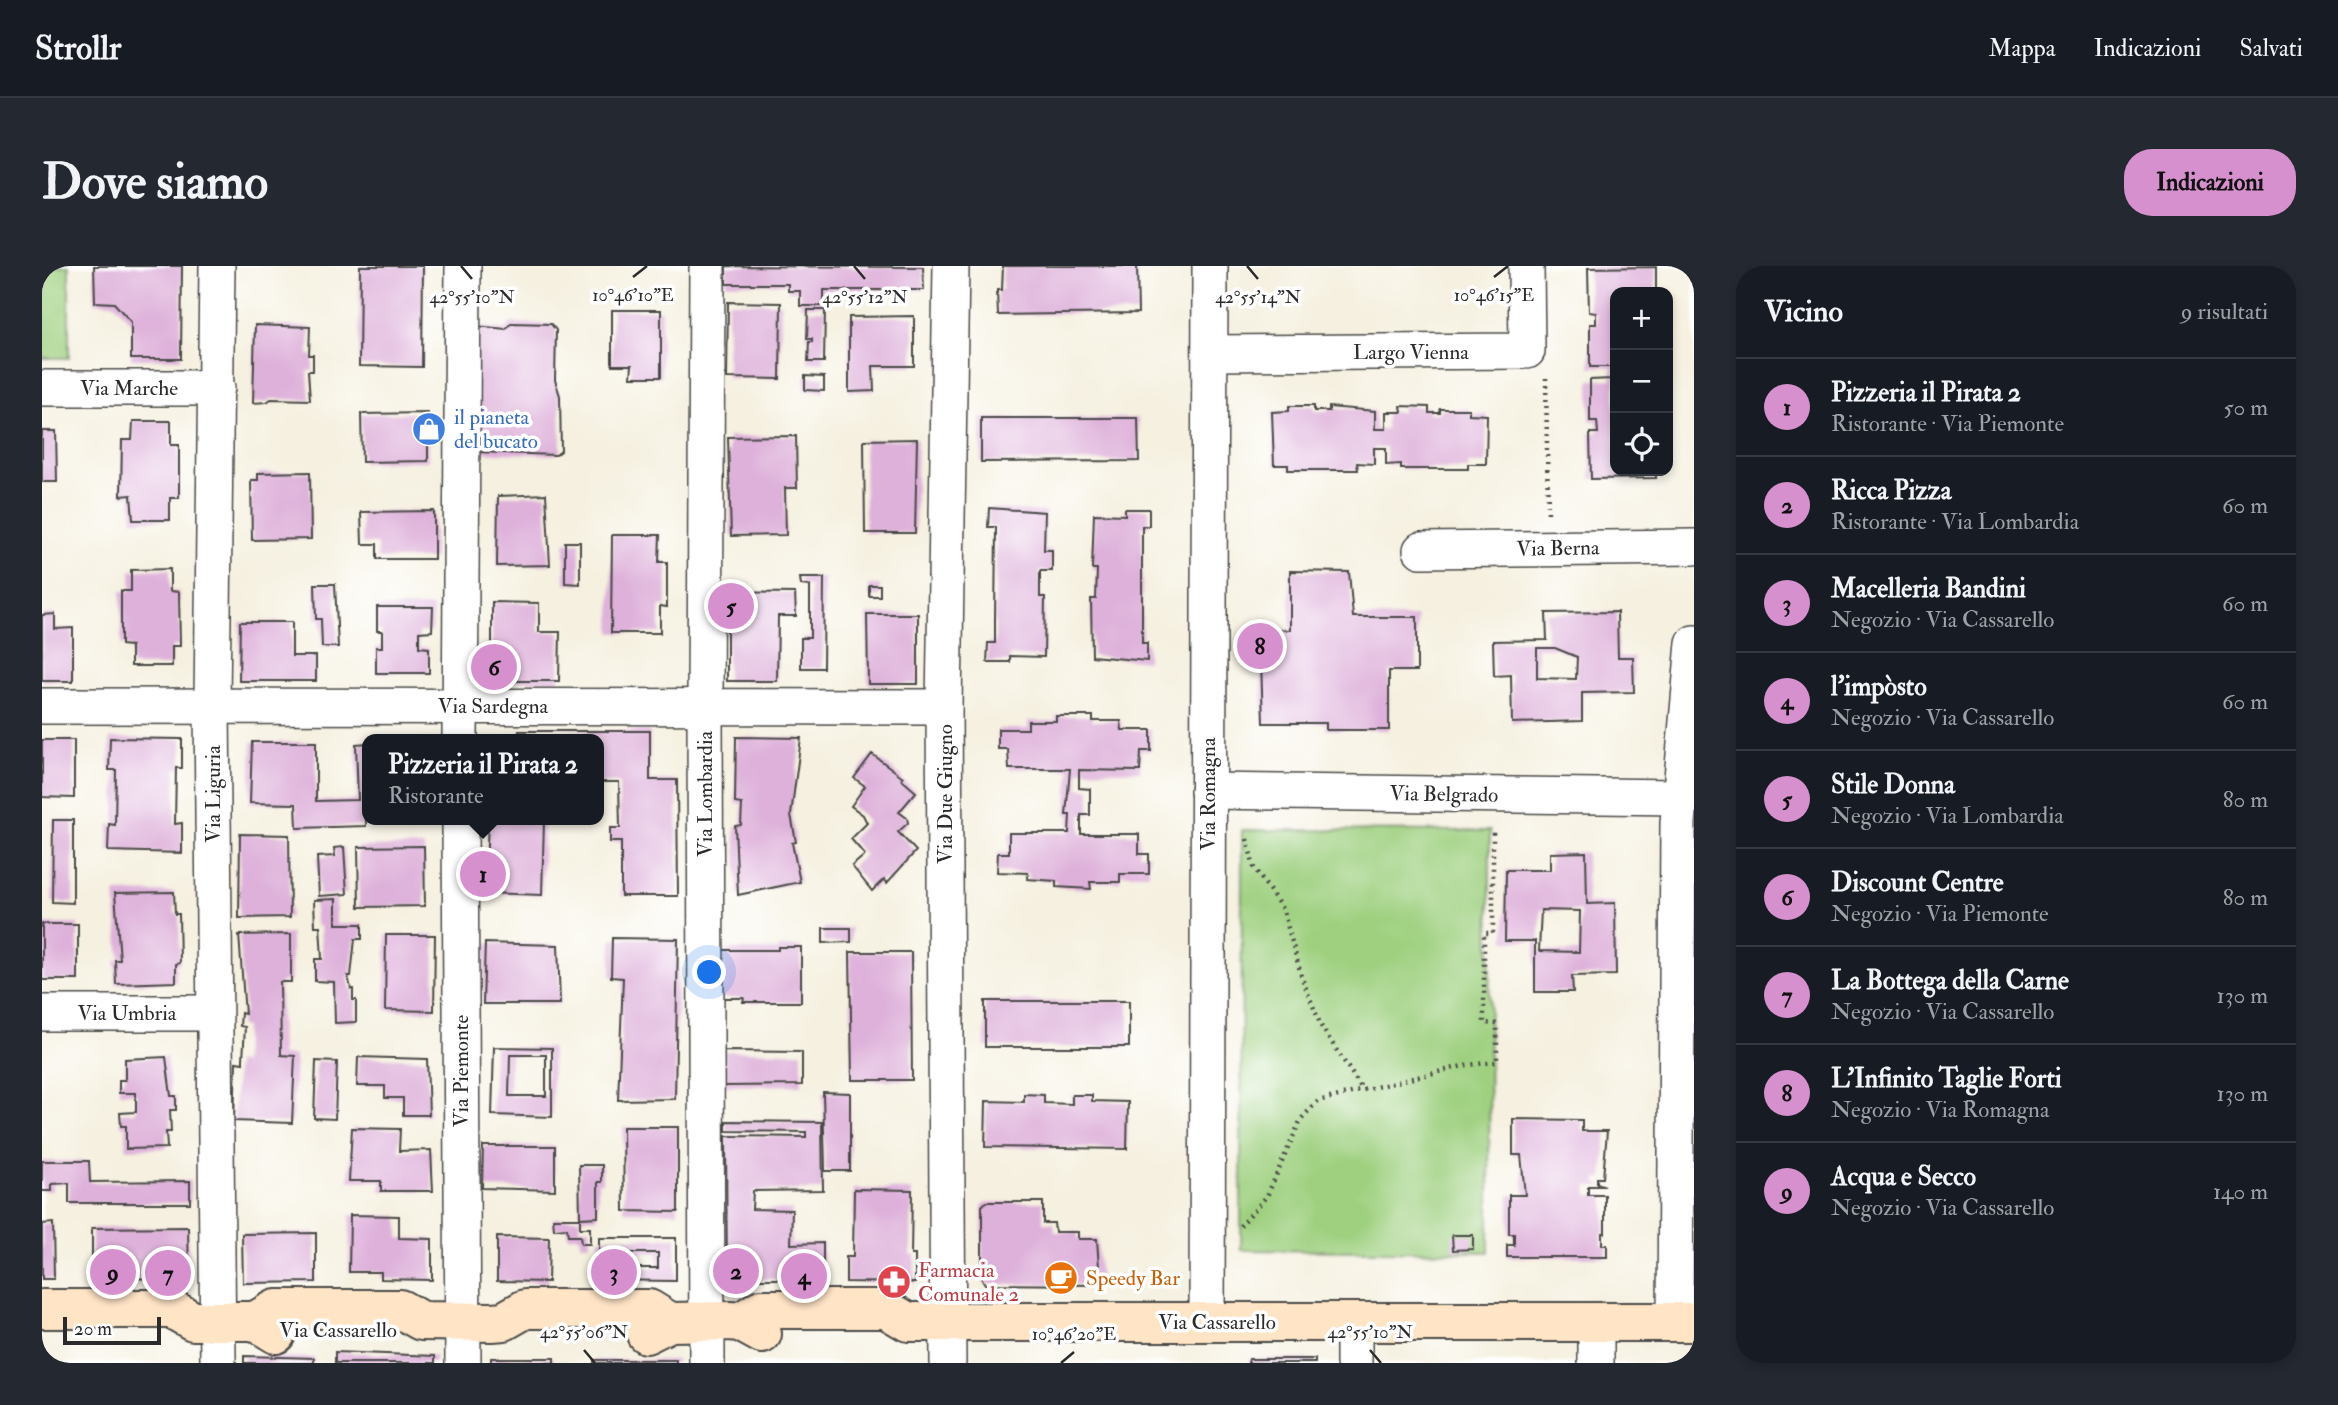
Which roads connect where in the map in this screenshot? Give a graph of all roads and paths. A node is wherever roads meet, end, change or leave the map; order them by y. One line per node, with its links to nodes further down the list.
1 (218, 266): 10 (street, Via Liguria)
2 (463, 266): 19 (street)
3 (707, 266): 16 (street, Via Lombardia)
4 (951, 266): 18 (street, Via Due Giugno)
5 (1209, 266): 8 (street, Via Romagna)
6 (1526, 266): 7 (street)
7 (1527, 351): 8 (street, Largo Vienna); 12 (path)
8 (1210, 353): 20 (street, Via Romagna)
9 (42, 388): 10 (street, Via Marche)
10 (217, 388): 15 (street, Via Liguria)
11 (1694, 547): 12 (street, Via Berna)
12 (1548, 548): 13 (street, Via Berna)
13 (1421, 550)
14 (1693, 658): 22 (street)
15 (212, 704): 17 (street, Via Sardegna); 19 (street, Via Sardegna); 27 (street, Via Liguria)
16 (705, 705): 18 (street, Via Sardegna); 19 (street, Via Sardegna); 34 (street, Via Lombardia)
17 (42, 706)
18 (944, 707): 32 (street, Via Due Giugno)
19 (460, 723)
20 (1208, 791): 21 (street, Via Belgrado); 35 (street, Via Romagna)
21 (1493, 794): 22 (street, Via Belgrado); 28 (path)
22 (1680, 797): 25 (street)
23 (460, 825): 33 (street, Via Piemonte)
24 (1247, 839): 28 (path)
25 (1686, 937): 38 (street)
26 (42, 1013): 27 (street, Via Umbria)
27 (213, 1013): 31 (street, Via Liguria)
28 (1362, 1089): 29 (path)
29 (1237, 1230)
30 (42, 1309): 31 (street, Via Cassarello)
31 (222, 1321): 33 (street, Via Cassarello); 39 (street); 40 (street, Via Liguria)
32 (948, 1321): 34 (street, Via Cassarello); 35 (street, Via Cassarello); 43 (street, Via Due Giugno)
33 (463, 1322): 34 (street, Via Cassarello); 41 (street, Via Piemonte)
34 (724, 1322): 42 (street, Via Lombardia)
35 (1207, 1322): 36 (street, Via Cassarello)
36 (1354, 1322): 37 (street, Via Cassarello); 44 (street)
37 (1596, 1322): 38 (street, Via Cassarello); 45 (street)
38 (1684, 1322)
39 (42, 1334)
40 (218, 1363)
41 (463, 1363)
42 (707, 1363)
43 (948, 1363)
44 (1354, 1363)
45 (1596, 1363)

